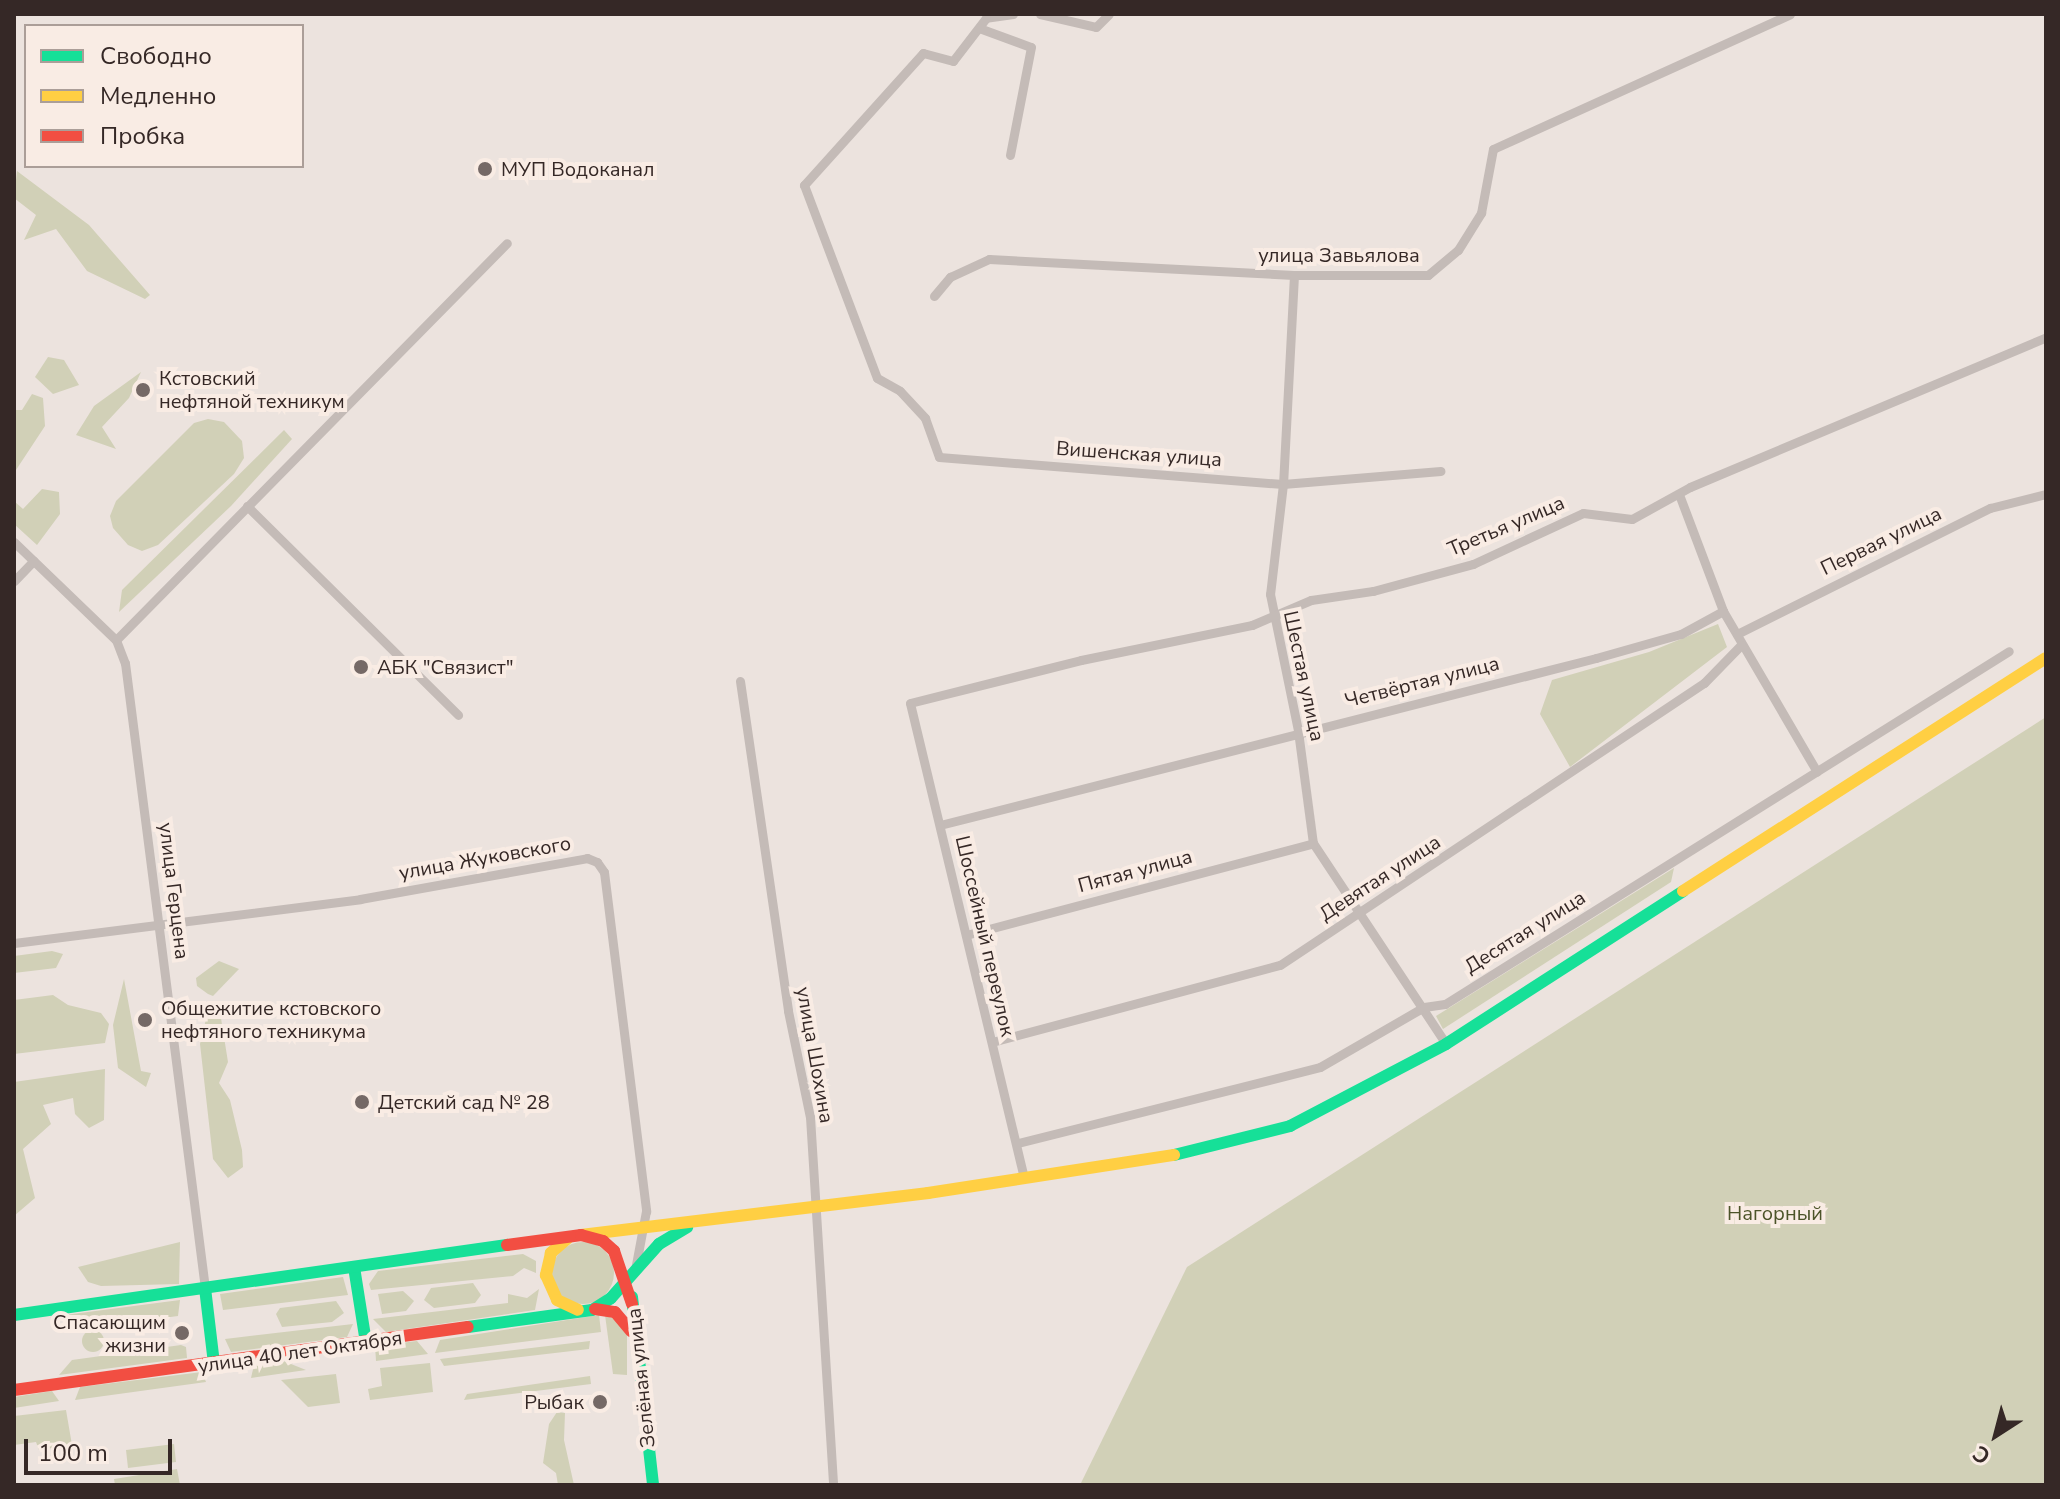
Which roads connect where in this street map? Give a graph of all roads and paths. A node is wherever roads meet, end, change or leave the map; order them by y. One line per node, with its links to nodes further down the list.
1 (1013, 14): 5 (street)
2 (1040, 14): 3 (street)
3 (1109, 14)
4 (1790, 14): 8 (street, улица Завьялова)
5 (979, 28): 6 (street); 12 (street, Вишенская улица)
6 (1010, 155)
7 (507, 243): 15 (street)
8 (1294, 275): 9 (street, улица Завьялова); 12 (street, Шестая улица)
9 (934, 296)
10 (2046, 337): 14 (street, Третья улица)
11 (1440, 471): 12 (street, Вишенская улица)
12 (1283, 484): 20 (street, Шестая улица)
13 (2046, 494): 21 (street, Первая улица)
14 (1680, 497): 19 (street); 20 (street, Третья улица)
15 (247, 506): 22 (street); 28 (street)
16 (14, 542): 17 (street)
17 (33, 561): 18 (street); 22 (street)
18 (14, 581)
19 (1723, 611): 21 (street); 29 (street, Четвёртая улица)
20 (1272, 614): 27 (street, Третья улица); 29 (street, Шестая улица)
21 (1737, 634): 23 (street)
22 (116, 640): 34 (street, улица Герцена)
23 (1741, 645): 30 (street); 33 (street, Девятая улица)
24 (2009, 651): 30 (street, Десятая улица)
25 (2046, 658): 39 (main road)
26 (740, 681): 42 (street, улица Шохина)
27 (910, 703): 31 (street, Шоссейный переулок)
28 (458, 715)
29 (1298, 731): 31 (street, Четвёртая улица); 32 (street, Шестая улица)
30 (1817, 772): 37 (street, Десятая улица)
31 (940, 825): 35 (street, Шоссейный переулок)
32 (1313, 843): 33 (street, Шестая улица); 35 (street, Пятая улица)
33 (1362, 911): 37 (street, Шестая улица); 38 (street, Девятая улица)
34 (159, 923): 36 (street, улица Жуковского); 44 (street, улица Жуковского); 50 (street, улица Герцена)
35 (966, 935): 38 (street, Шоссейный переулок)
36 (14, 943)
37 (1424, 1007): 39 (street, Шестая улица); 40 (street, Десятая улица)
38 (992, 1042): 40 (street, Шоссейный переулок)
39 (1446, 1044): 41 (main road)
40 (1018, 1143): 41 (street, Шоссейный переулок)
41 (1024, 1178): 42 (main road)
42 (812, 1208): 43 (main road); 60 (street, улица Шохина)
43 (702, 1222): 44 (main road); 48 (main road, улица 40 лет Октября)
44 (647, 1227): 45 (main road); 48 (street, улица Жуковского)
45 (578, 1236): 46 (main road); 47 (main road); 53 (main road)
46 (620, 1264): 49 (main road); 51 (main road)
47 (354, 1267): 50 (main road); 55 (main road)
48 (635, 1271): 49 (main road, улица 40 лет Октября); 52 (main road, Зелёная улица)
49 (626, 1281): 51 (main road, улица 40 лет Октября); 52 (main road)
50 (205, 1288): 54 (main road); 57 (main road)
51 (611, 1298): 53 (main road, улица 40 лет Октября)
52 (632, 1304): 56 (main road, Зелёная улица)
53 (588, 1310): 55 (main road, улица 40 лет Октября); 56 (main road)
54 (14, 1315)
55 (366, 1343): 57 (main road, улица 40 лет Октября)
56 (636, 1349): 59 (main road, Зелёная улица)
57 (214, 1363): 58 (main road, улица 40 лет Октября)
58 (14, 1390)
59 (653, 1485)
60 (833, 1485)

